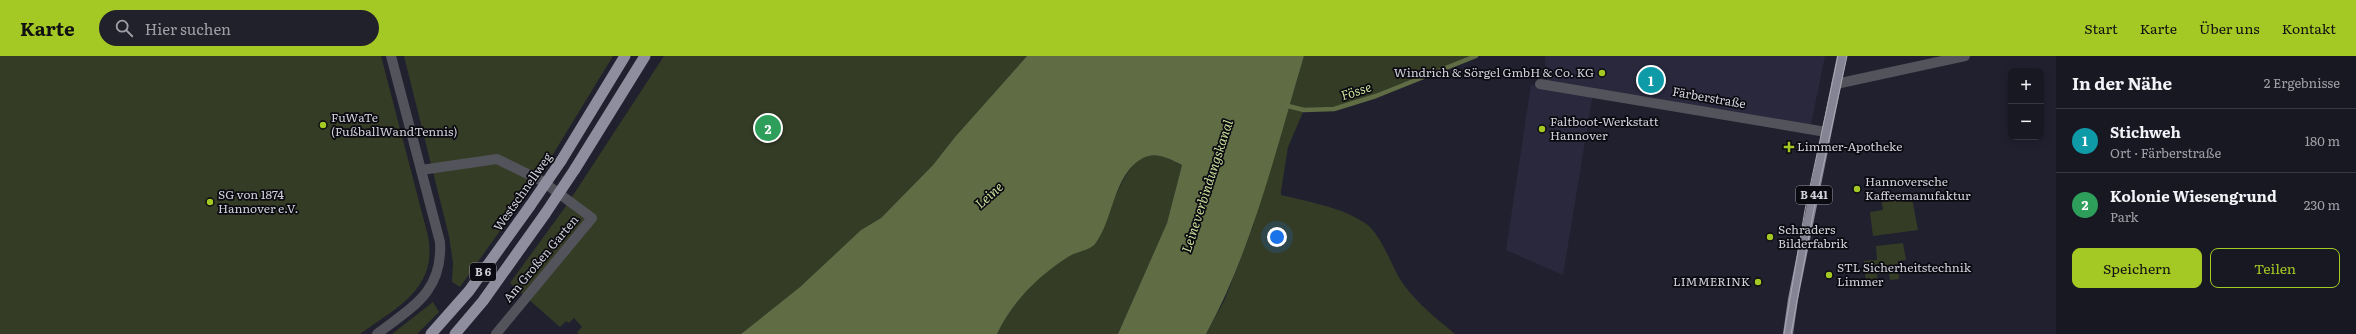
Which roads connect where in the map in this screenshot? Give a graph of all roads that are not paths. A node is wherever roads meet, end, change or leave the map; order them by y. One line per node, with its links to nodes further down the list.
1 (391, 56): 9 (street)
2 (625, 56): 11 (highway, Westschnellweg / B 6, bridge)
3 (645, 56): 12 (highway, B 6, bridge)
4 (1842, 56): 7 (main road, B 441)
5 (1965, 56): 7 (street)
6 (1540, 84): 8 (street, Färberstraße)
7 (1836, 84): 8 (main road, B 441)
8 (1826, 132): 14 (main road, B 441)
9 (421, 170): 10 (street); 13 (street, Am Großen Garten)
10 (377, 334)
11 (431, 334)
12 (455, 334)
13 (496, 334)
14 (1788, 334)

